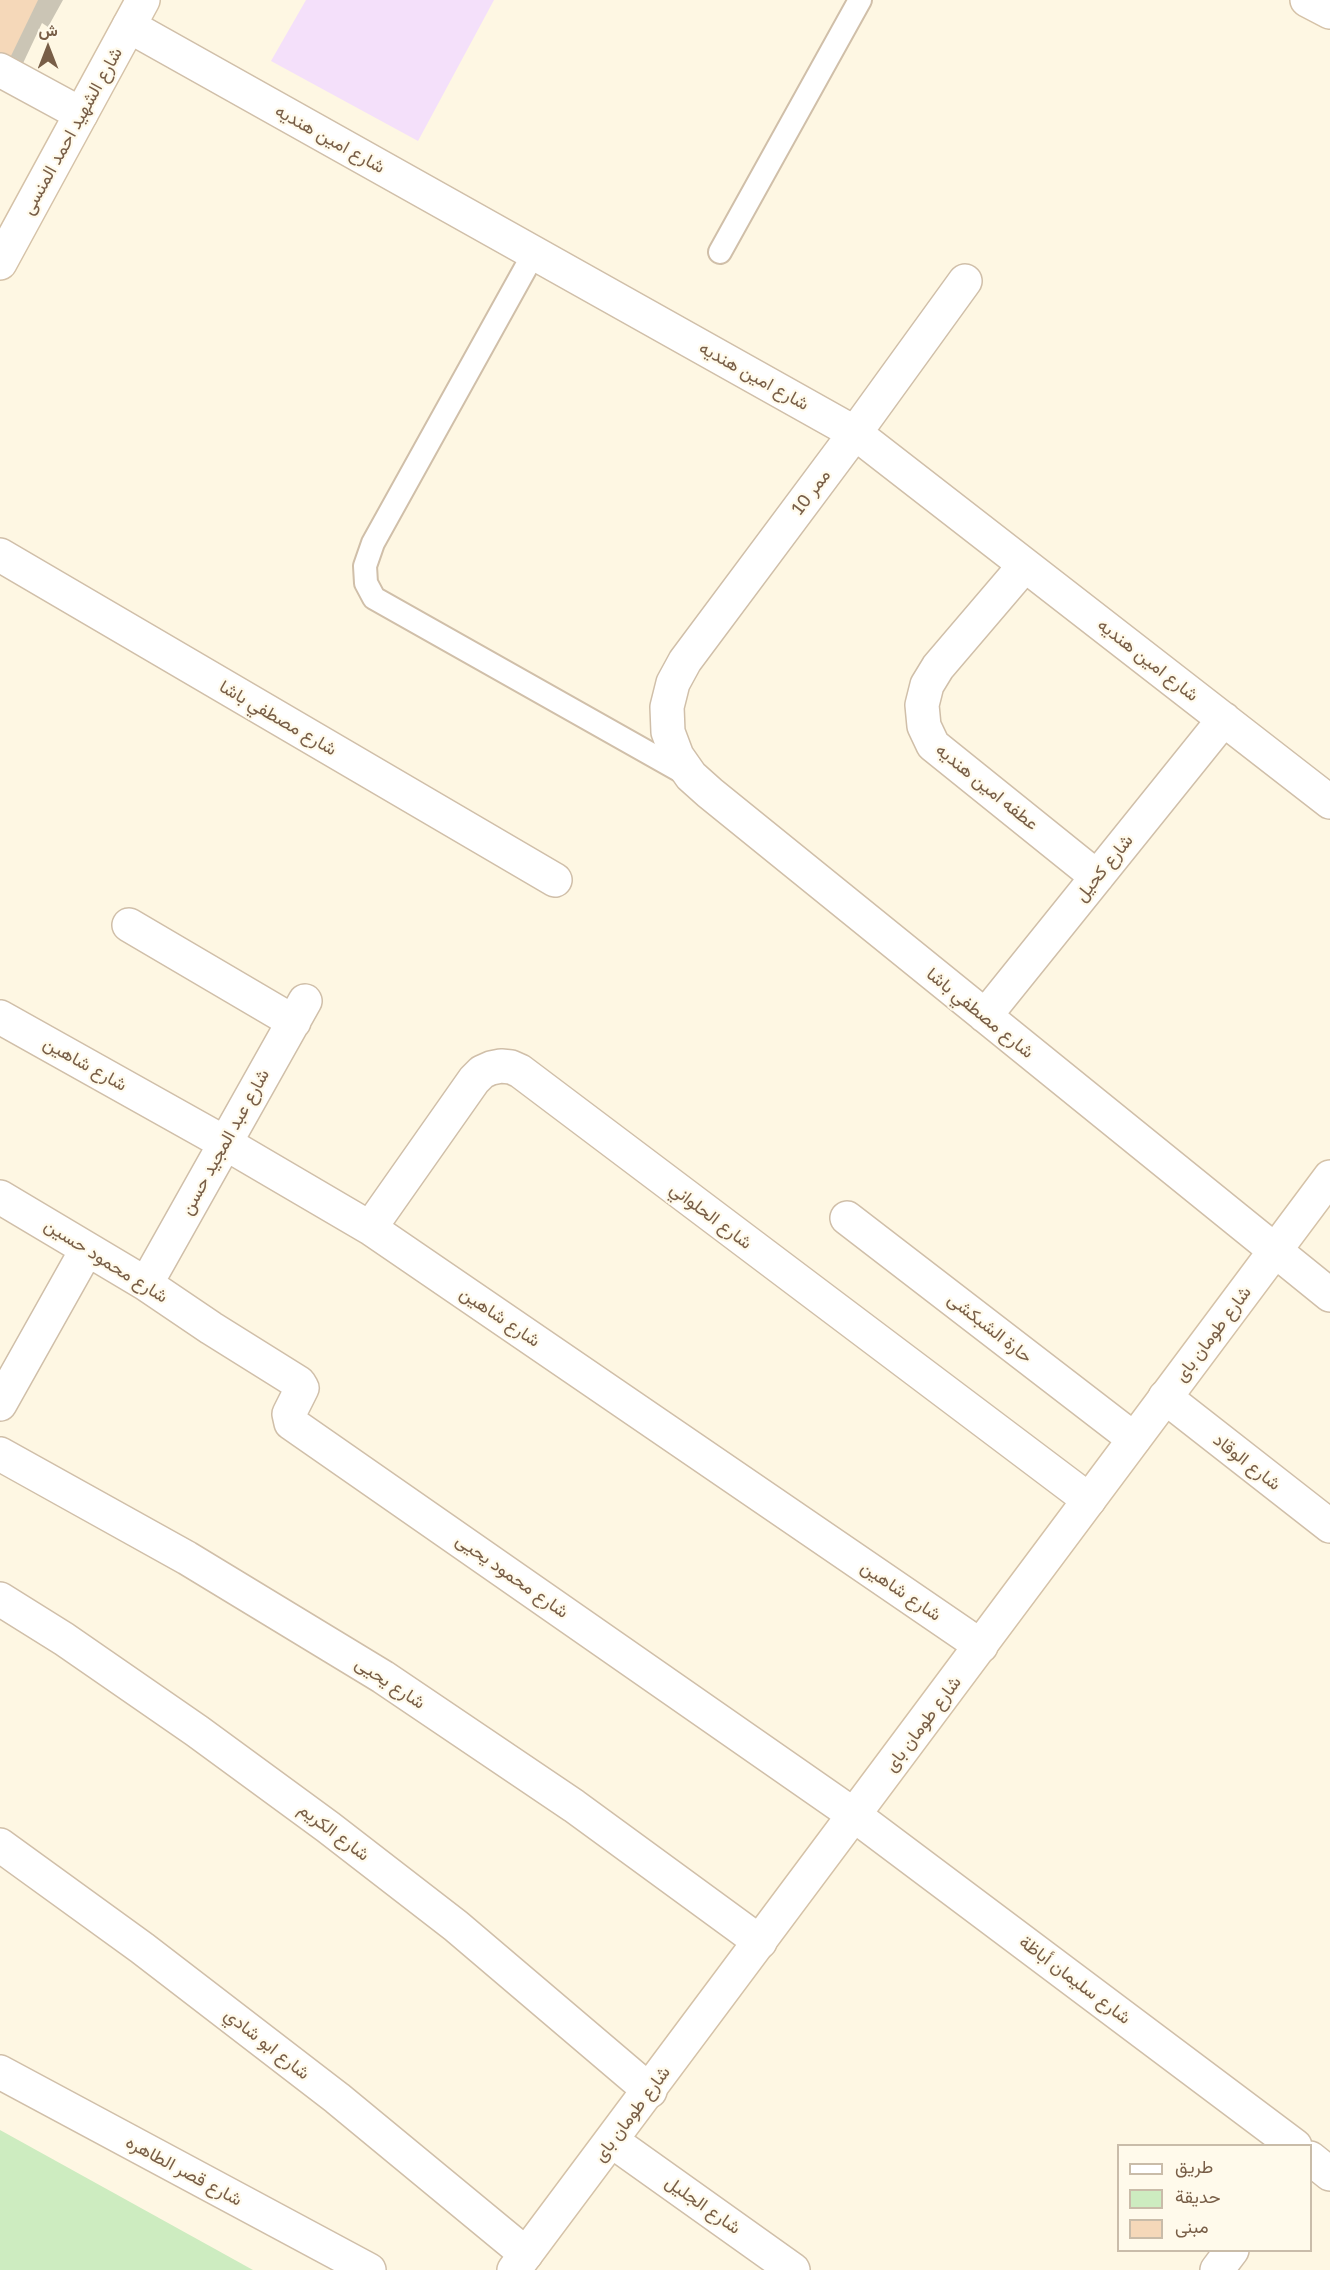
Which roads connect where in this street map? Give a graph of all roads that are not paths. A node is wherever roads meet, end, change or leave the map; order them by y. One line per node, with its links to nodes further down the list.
1 (860, 0): 7 (lane)
2 (1307, 0): 3 (street)
3 (1330, 12)
4 (136, 13): 6 (street, شارع الشهيد احمد المنسى); 8 (street, شارع امين هنديه)
5 (0, 70): 6 (street)
6 (81, 114): 9 (street, شارع الشهيد احمد المنسى)
7 (720, 252)
8 (534, 253): 11 (street, شارع امين هنديه); 16 (lane)
9 (0, 263)
10 (965, 281): 11 (street, ممر 10)
11 (855, 433): 13 (street, شارع امين هنديه); 14 (street, ممر 10)
12 (0, 555): 19 (street, شارع مصطفي باشا)
13 (1025, 565): 15 (street, شارع امين هنديه); 18 (street, عطفه امين هنديه)
14 (667, 707): 16 (street, شارع مصطفي باشا)
15 (1224, 719): 17 (street, شارع امين هنديه); 18 (street, شارع كحيل)
16 (691, 776): 21 (street, شارع مصطفي باشا)
17 (1330, 802)
18 (1097, 877): 21 (street, شارع كحيل)
19 (555, 880)
20 (129, 925): 23 (street, شارع عبد المجيد حسن)
21 (985, 1016): 29 (street, شارع مصطفي باشا)
22 (0, 1017): 23 (street, شارع شاهين)
23 (225, 1143): 27 (street, شارع شاهين); 30 (street, شارع عبد المجيد حسن)
24 (1330, 1177): 29 (street, شارع طومان باى)
25 (0, 1197): 28 (street, شارع محمود حسين)
26 (847, 1218): 35 (street, حارة الشبكشى)
27 (370, 1228): 37 (street, شارع الحلواني); 40 (street, شارع شاهين)
28 (87, 1249): 30 (street, شارع محمود حسين); 34 (street)
29 (1275, 1251): 31 (street, شارع مصطفي باشا); 33 (street, شارع طومان باى)
30 (146, 1284): 32 (street, شارع محمود حسين)
31 (1330, 1295)
32 (211, 1328): 41 (street, شارع محمود يحيى)
33 (1165, 1397): 35 (street, شارع طومان باى); 38 (street, شارع الوقاد)
34 (0, 1404)
35 (1134, 1438): 37 (street, شارع طومان باى)
36 (0, 1454): 43 (street, شارع يحيى)
37 (1089, 1500): 40 (street, شارع طومان باى)
38 (1330, 1526)
39 (0, 1599): 45 (street, شارع الكريم)
40 (981, 1646): 41 (street, شارع طومان باى)
41 (855, 1815): 43 (street, شارع طومان باى); 47 (street, شارع سليمان أباظة)
42 (0, 1845): 51 (street, شارع ابو شادي)
43 (760, 1942): 45 (street, شارع طومان باى)
44 (0, 2072): 52 (street, شارع قصر الطاهره)
45 (650, 2091): 46 (street, شارع طومان باى)
46 (612, 2141): 51 (street, شارع طومان باى); 53 (street, شارع الجليل)
47 (1293, 2144)
48 (1312, 2159): 49 (street)
49 (1330, 2174)
50 (1231, 2252): 54 (street)
51 (520, 2262)
52 (369, 2270)
53 (793, 2270)
54 (1218, 2270)

